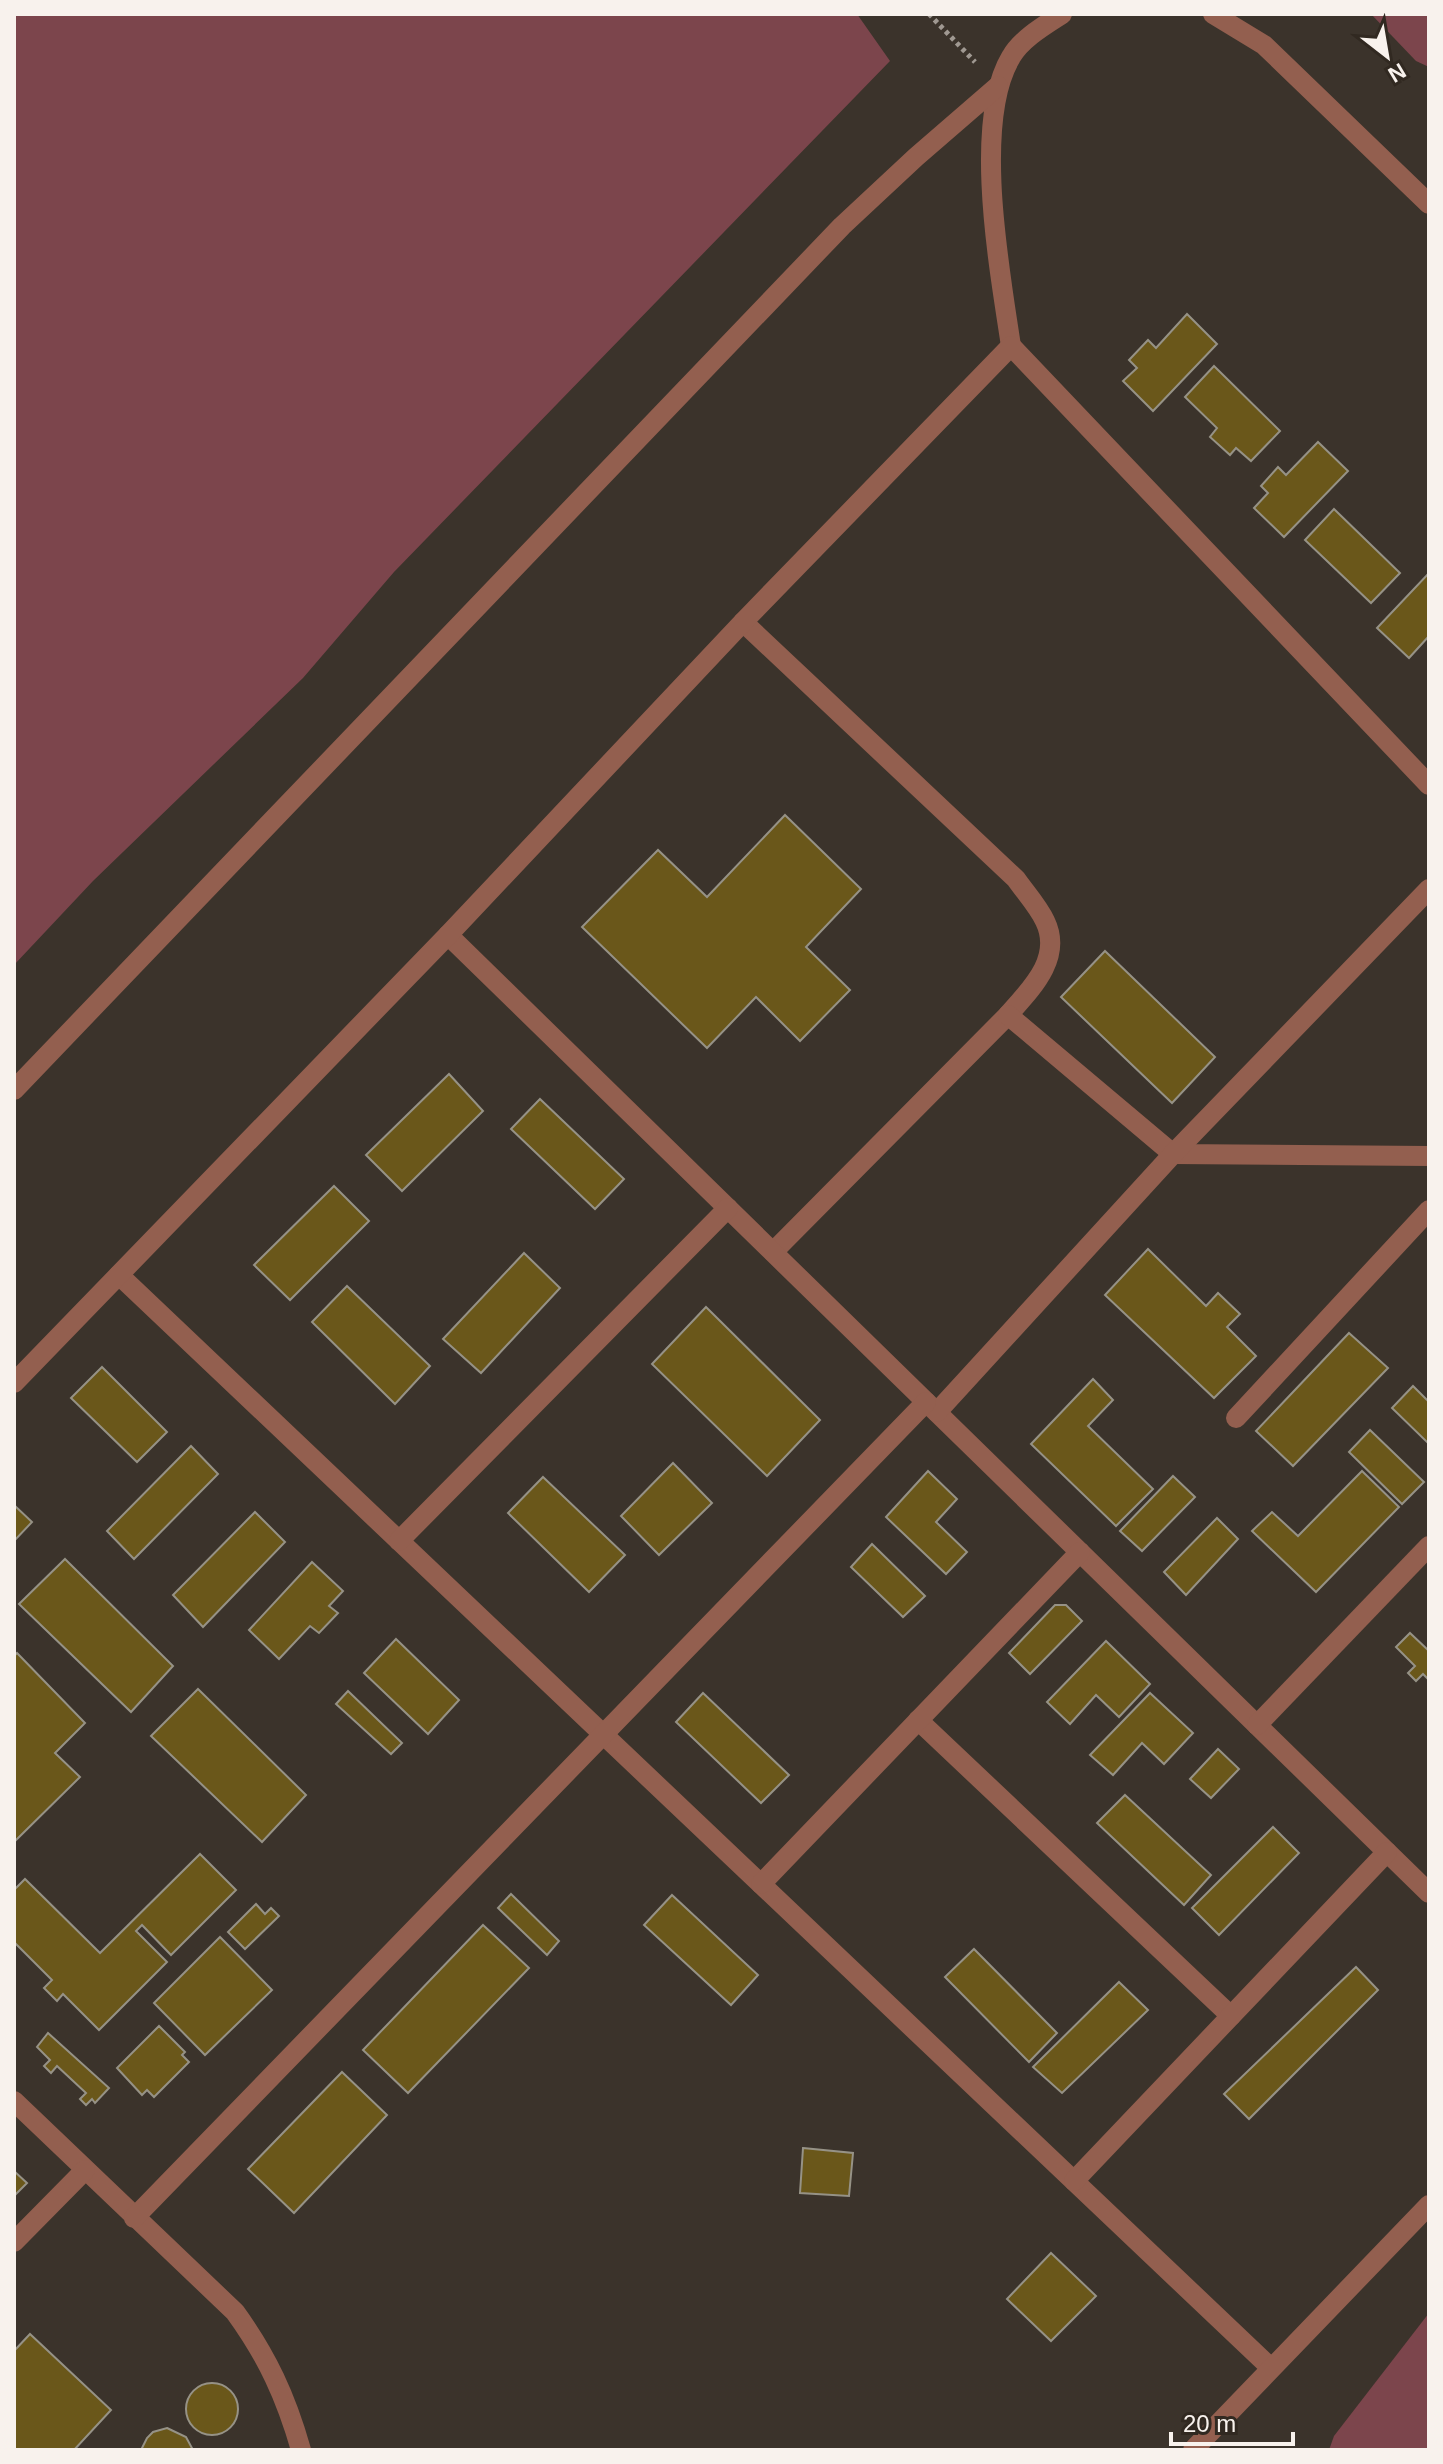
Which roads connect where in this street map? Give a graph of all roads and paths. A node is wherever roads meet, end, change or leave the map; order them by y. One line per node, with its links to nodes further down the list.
1 (929, 14): 4 (path)
2 (1062, 14): 4 (lane)
3 (1213, 14): 5 (lane)
4 (998, 86): 6 (lane); 12 (lane)
5 (1429, 204)
6 (1011, 346): 7 (lane); 8 (lane)
7 (743, 622): 10 (lane); 11 (lane)
8 (1429, 785)
9 (1429, 889): 13 (lane)
10 (448, 935): 15 (lane); 18 (lane)
11 (1008, 1015): 13 (lane); 17 (lane)
12 (14, 1090)
13 (1173, 1154): 14 (lane); 20 (lane)
14 (1429, 1156)
15 (728, 1208): 17 (lane); 22 (lane)
16 (1429, 1210): 21 (lane)
17 (773, 1252): 20 (lane)
18 (119, 1275): 19 (lane); 22 (lane)
19 (14, 1383)
20 (931, 1407): 24 (lane); 27 (lane)
21 (1236, 1418)
22 (399, 1541): 27 (lane)
23 (1429, 1546): 26 (lane)
24 (1080, 1552): 25 (lane); 26 (lane)
25 (918, 1720): 29 (lane); 31 (lane)
26 (1257, 1725): 28 (lane)
27 (603, 1734): 29 (lane); 36 (lane)
28 (1387, 1852): 30 (lane); 31 (lane)
29 (761, 1884): 34 (lane)
30 (1429, 1893)
31 (1231, 2016): 34 (lane)
32 (14, 2101): 33 (lane)
33 (85, 2170): 36 (lane); 37 (lane)
34 (1074, 2181): 38 (lane)
35 (1429, 2205): 38 (lane)
36 (134, 2218): 39 (lane)
37 (14, 2242)
38 (1271, 2368): 40 (lane)
39 (301, 2450)
40 (1193, 2450)

